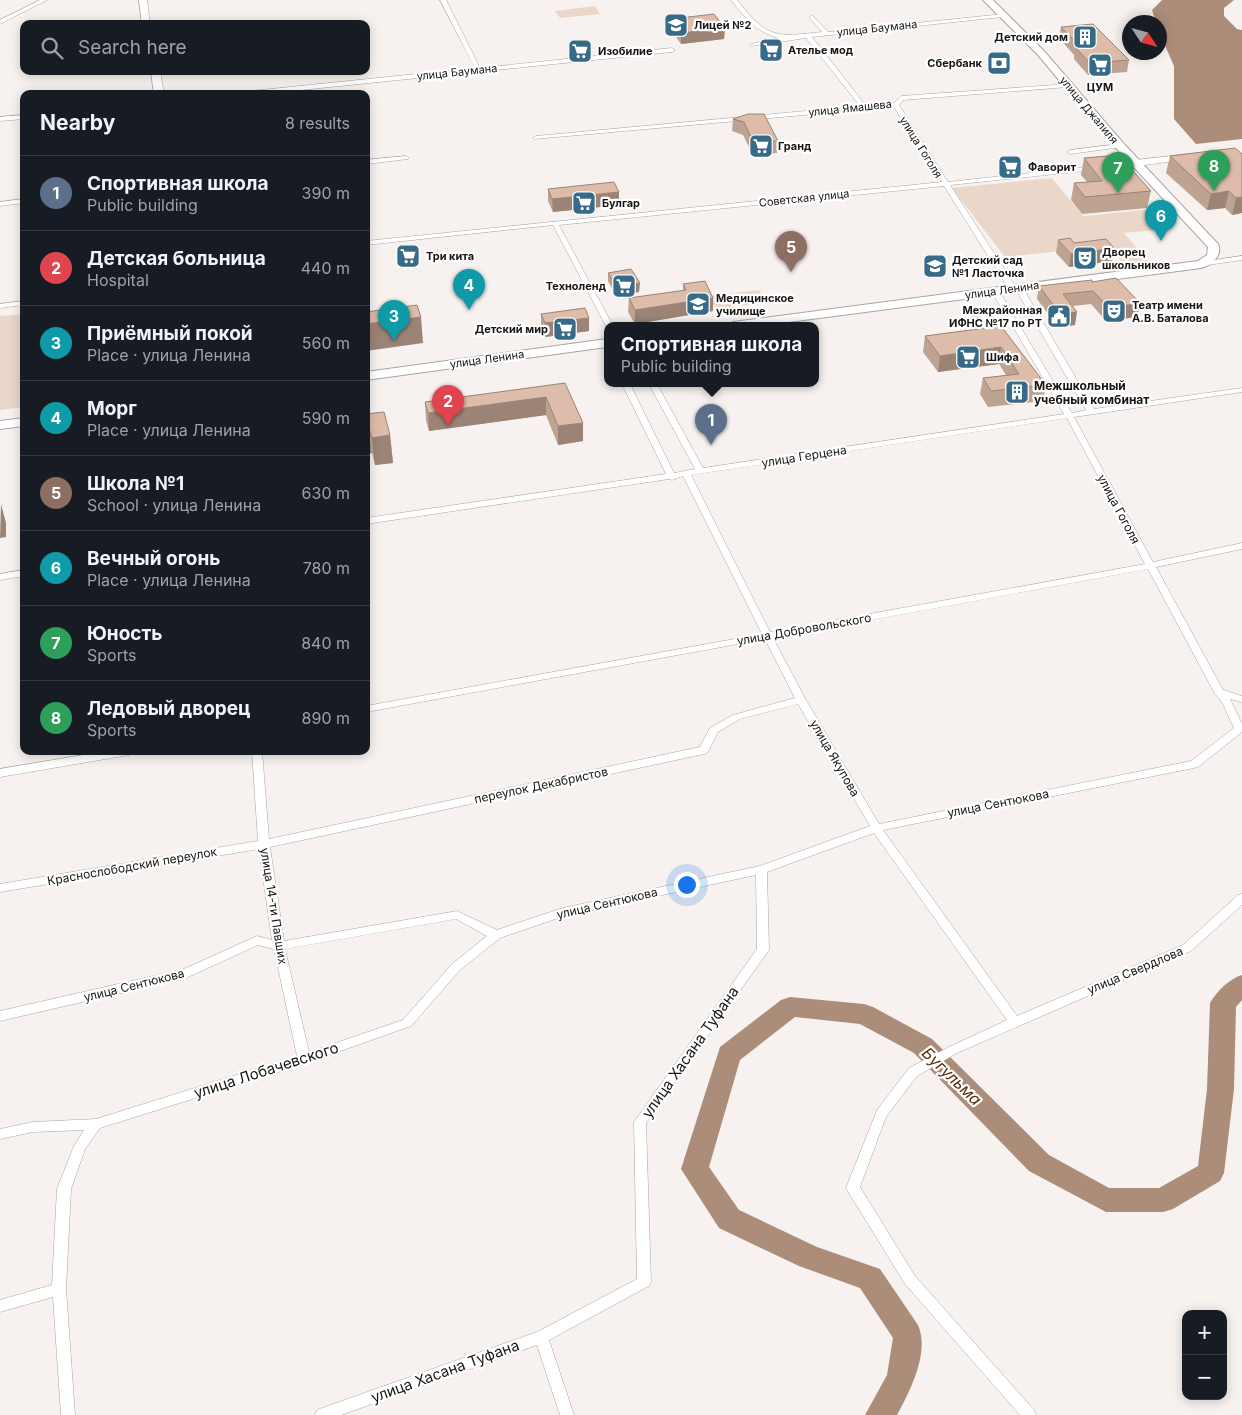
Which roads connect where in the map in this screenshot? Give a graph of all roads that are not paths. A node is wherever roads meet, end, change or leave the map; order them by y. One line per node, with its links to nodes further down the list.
1 (44, 0): 9 (street)
2 (143, 0): 8 (street)
3 (443, 0): 15 (street)
4 (734, 0): 12 (street)
5 (988, 0): 6 (main road, улица Джалиля)
6 (1002, 15): 10 (street, улица Баумана); 17 (main road, улица Джалиля)
7 (812, 17): 10 (street)
8 (146, 20)
9 (0, 22)
10 (827, 34): 11 (street, улица Баумана)
11 (808, 36): 12 (street, улица Баумана); 21 (street)
12 (786, 38): 13 (street, улица Баумана)
13 (753, 45)
14 (672, 50): 15 (street, улица Баумана)
15 (478, 69): 19 (street, улица Баумана)
16 (156, 75): 18 (street)
17 (1068, 85): 20 (street, улица Ямашева); 25 (main road, улица Джалиля)
18 (158, 90)
19 (279, 90)
20 (896, 105): 21 (street, улица Ямашева); 32 (street, улица Гоголя)
21 (864, 108): 24 (street, улица Ямашева)
22 (20, 117): 23 (street)
23 (0, 119)
24 (536, 138)
25 (1120, 146): 26 (street); 30 (main road, улица Джалиля)
26 (1070, 152)
27 (1202, 155): 30 (street)
28 (406, 158): 29 (street)
29 (370, 162)
30 (1131, 163): 38 (main road, улица Джалиля)
31 (1106, 166): 32 (street, Советская улица)
32 (945, 185): 35 (street, Советская улица); 39 (street, улица Гоголя)
33 (20, 202): 34 (street)
34 (0, 204)
35 (555, 223): 36 (street, Советская улица); 44 (street)
36 (370, 243)
37 (1242, 258): 38 (street, улица Ленина)
38 (1202, 264): 39 (main road, улица Ленина)
39 (1016, 288): 40 (main road, улица Ленина); 54 (street, улица Гоголя)
40 (995, 291): 43 (street, улица Гоголя); 45 (main road, улица Ленина)
41 (20, 304): 42 (street)
42 (0, 306)
43 (1010, 316): 46 (street, улица Гоголя); 48 (street)
44 (607, 322)
45 (763, 322)
46 (1022, 336): 47 (street); 55 (street, улица Гоголя)
47 (1013, 337)
48 (985, 340)
49 (604, 344): 50 (main road, улица Ленина)
50 (370, 375)
51 (627, 387): 60 (street)
52 (655, 387): 58 (street)
53 (1242, 390): 54 (street, улица Герцена)
54 (1091, 412): 55 (street, улица Герцена)
55 (1069, 415): 58 (street, улица Герцена); 63 (street, улица Гоголя)
56 (20, 422): 57 (main road)
57 (0, 425)
58 (701, 472): 59 (street, улица Герцена)
59 (687, 475): 60 (street, улица Герцена); 66 (street, улица Якупова)
60 (672, 477): 61 (street, улица Герцена)
61 (370, 520)
62 (1242, 546): 63 (street, улица Добровольского)
63 (1150, 566): 66 (street, улица Добровольского); 67 (street, улица Гоголя)
64 (20, 574): 65 (street)
65 (0, 577)
66 (767, 635): 69 (street, улица Якупова); 70 (street, улица Добровольского)
67 (1219, 692): 68 (street); 71 (street, улица Гоголя)
68 (1242, 699)
69 (802, 700): 75 (street, улица Якупова); 76 (street, переулок Декабристов)
70 (370, 708)
71 (1239, 729): 75 (street, улица Сентюкова)
72 (107, 755): 74 (street)
73 (257, 755): 76 (street, улица 14-ти Павших)
74 (0, 774)
75 (876, 828): 77 (street, улица Сентюкова); 83 (street, улица Якупова)
76 (264, 844): 78 (street, Краснослободский переулок); 81 (street, улица 14-ти Павших)
77 (761, 870): 80 (street, улица Сентюкова); 89 (street, улица Хасана Туфана)
78 (0, 888)
79 (1242, 898): 83 (street, улица Свердлова)
80 (496, 935): 81 (street, улица Сентюкова); 84 (street, улица Лобачевского)
81 (279, 946): 82 (street, улица Сентюкова); 84 (street, улица 14-ти Павших)
82 (0, 1016)
83 (1015, 1022): 93 (street, улица Свердлова)
84 (304, 1059): 85 (street, улица Лобачевского)
85 (96, 1124): 86 (street, улица Лобачевского); 87 (street)
86 (0, 1134)
87 (60, 1290): 88 (street); 90 (street)
88 (0, 1306)
89 (541, 1337): 91 (street, улица Хасана Туфана); 92 (street)
90 (68, 1415)
91 (322, 1415)
92 (566, 1415)
93 (1028, 1415)

